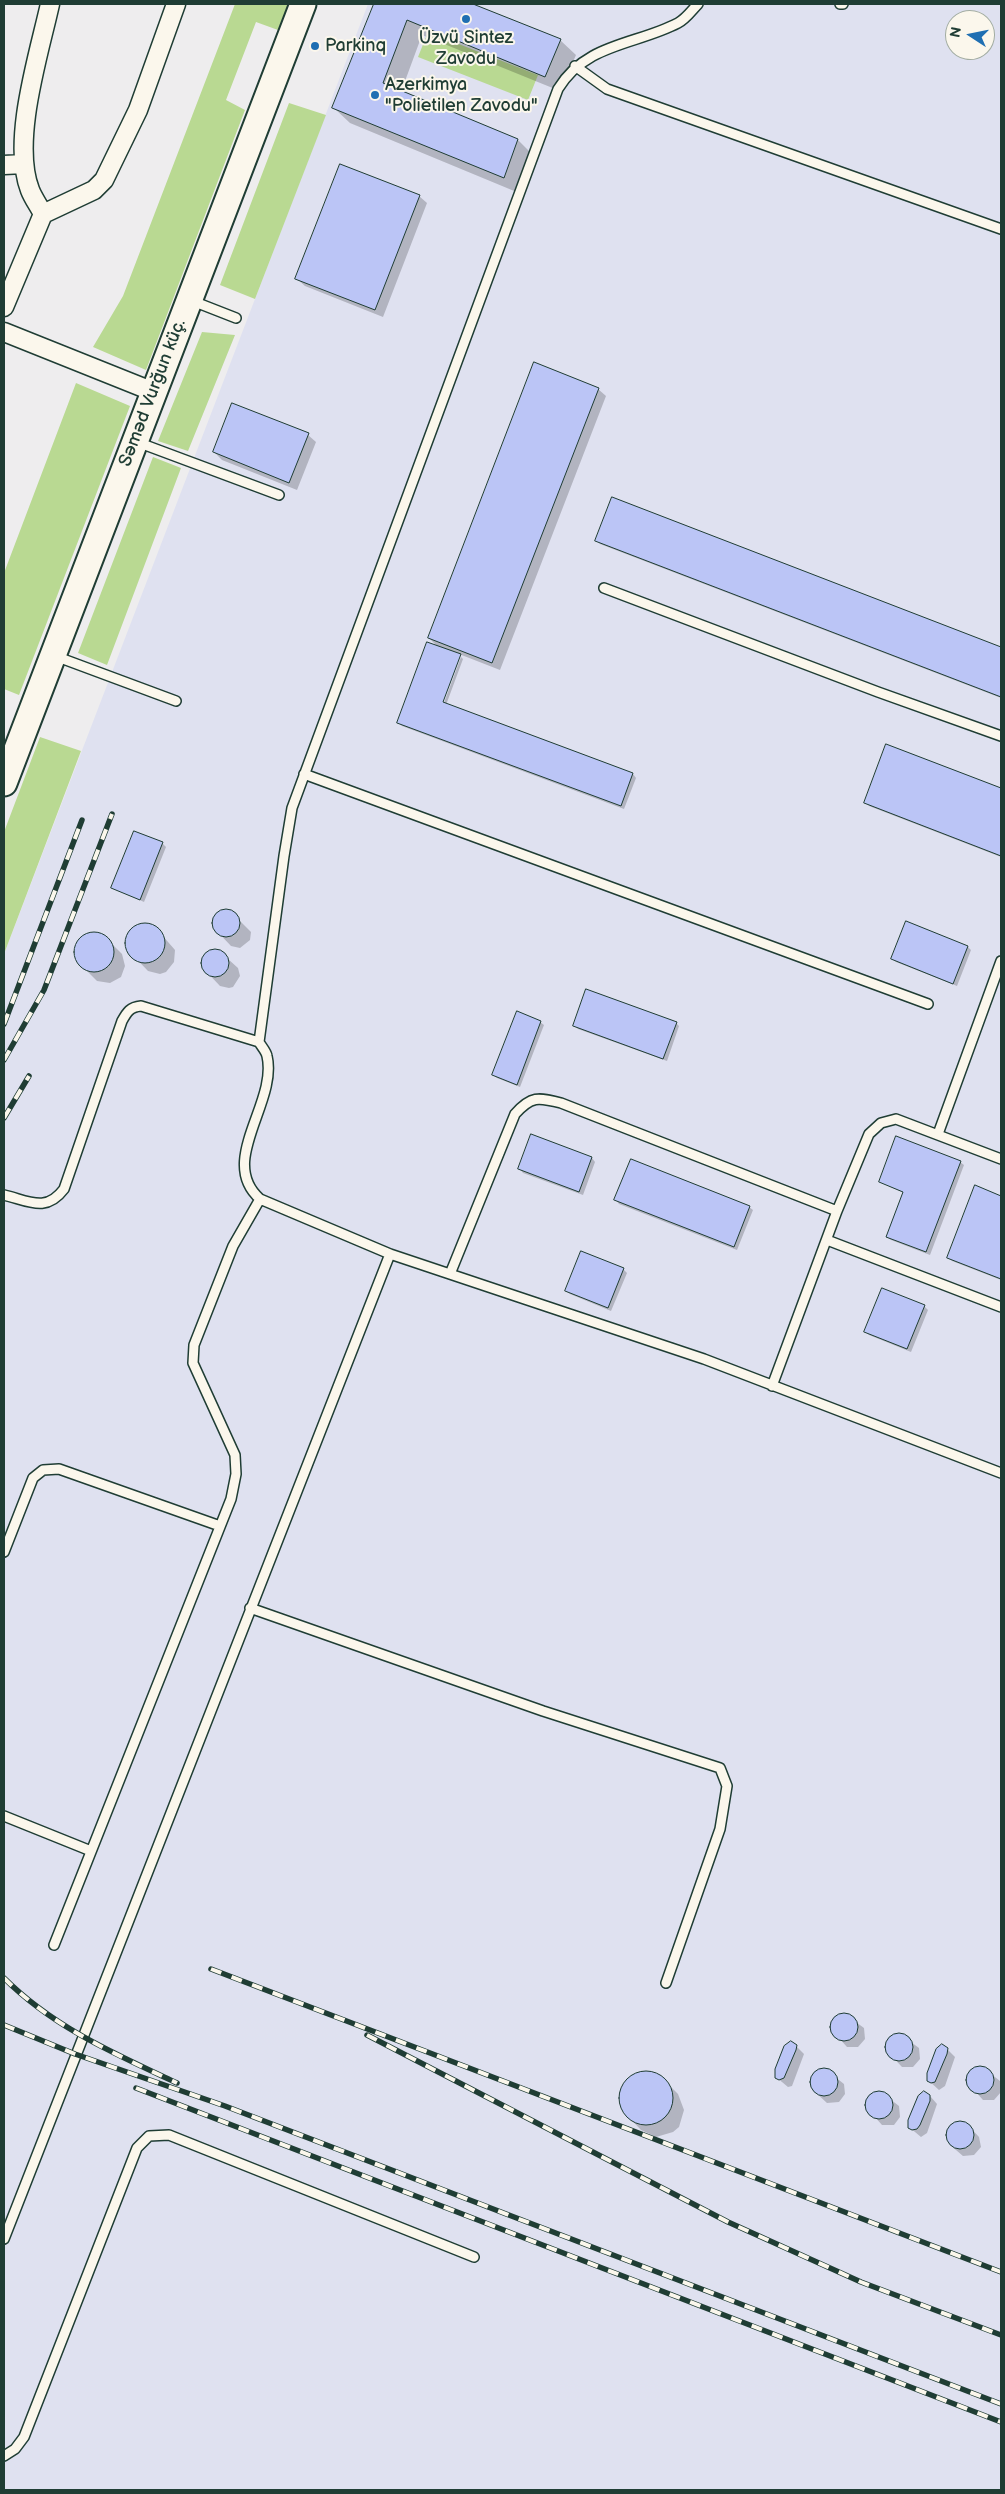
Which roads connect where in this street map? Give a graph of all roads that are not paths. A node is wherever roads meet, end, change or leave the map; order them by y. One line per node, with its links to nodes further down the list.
1 (50, 4): 6 (street)
2 (176, 4): 8 (street)
3 (303, 4): 10 (main road, Səməd Vurğun küç.)
4 (698, 4): 5 (lane)
5 (576, 66): 9 (lane); 21 (lane)
6 (24, 164): 7 (street); 8 (street)
7 (4, 165)
8 (43, 214): 11 (street)
9 (1001, 229)
10 (190, 300): 12 (lane); 14 (main road, Səməd Vurğun küç.)
11 (4, 307)
12 (236, 318)
13 (4, 332): 14 (street)
14 (154, 392): 15 (main road, Səməd Vurğun küç.)
15 (134, 441): 16 (lane); 18 (main road, Səməd Vurğun küç.)
16 (279, 495)
17 (604, 588): 20 (lane)
18 (53, 655): 19 (lane); 22 (main road, Səməd Vurğun küç.)
19 (176, 701)
20 (1001, 736)
21 (304, 774): 24 (lane); 25 (lane)
22 (4, 783)
23 (1001, 961): 26 (lane)
24 (928, 1004)
25 (259, 1042): 28 (lane); 29 (lane)
26 (938, 1134): 27 (lane); 30 (lane)
27 (1001, 1159)
28 (4, 1195)
29 (260, 1199): 32 (lane); 37 (lane)
30 (837, 1211): 31 (lane); 33 (lane)
31 (827, 1240): 34 (lane); 35 (lane)
32 (390, 1254): 33 (lane); 39 (lane)
33 (450, 1274): 35 (lane)
34 (1001, 1307)
35 (772, 1386): 36 (lane)
36 (1001, 1473)
37 (220, 1526): 38 (lane); 41 (lane)
38 (4, 1552)
39 (250, 1608): 43 (lane); 44 (lane)
40 (4, 1816): 41 (lane)
41 (91, 1852): 42 (lane)
42 (54, 1945)
43 (666, 1983)
44 (4, 2239)
45 (474, 2257): 46 (lane)
46 (4, 2456)

